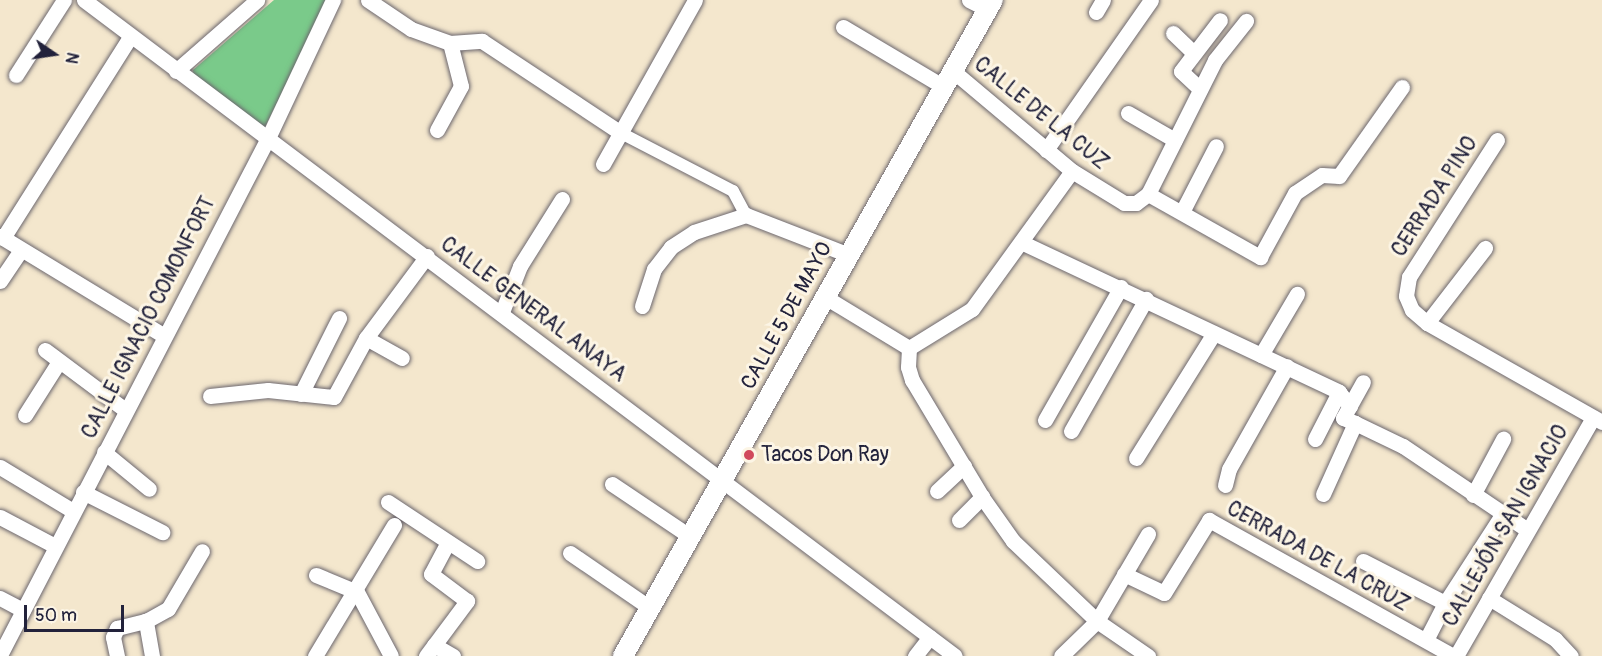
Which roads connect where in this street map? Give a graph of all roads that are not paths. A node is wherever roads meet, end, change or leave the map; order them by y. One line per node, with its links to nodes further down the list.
1 (64, 0): 18 (street)
2 (84, 0): 14 (street, CALLE GENERAL ANAYA)
3 (257, 0): 17 (street)
4 (333, 0): 25 (street, CALLE IGNACIO COMONFORT)
5 (368, 0): 15 (street)
6 (695, 0): 24 (street)
7 (969, 0): 9 (street)
8 (1151, 0): 29 (street)
9 (990, 5): 19 (street, CALLE 5 DE MAYO)
10 (1220, 20): 16 (street)
11 (1246, 21): 21 (street)
12 (843, 27): 19 (street, CALLE DE LA CUZ)
13 (1173, 33): 16 (street)
14 (130, 37): 17 (street, CALLE GENERAL ANAYA); 36 (street)
15 (450, 43): 23 (street); 24 (street)
16 (1194, 52): 21 (street)
17 (176, 70): 25 (street, CALLE GENERAL ANAYA)
18 (16, 75)
19 (949, 79): 29 (street, CALLE DE LA CUZ); 40 (street, CALLE 5 DE MAYO)
20 (1402, 87): 34 (street)
21 (1200, 89): 27 (street)
22 (1128, 113): 27 (street)
23 (437, 130)
24 (621, 133): 30 (street); 35 (street)
25 (268, 138): 41 (street, CALLE GENERAL ANAYA); 52 (street, CALLE IGNACIO COMONFORT)
26 (1497, 140): 50 (street, CERRADA PINO)
27 (1175, 141): 32 (street)
28 (1216, 146): 34 (street)
29 (1047, 150): 31 (street, CALLE DE LA CUZ)
30 (603, 164)
31 (1072, 171): 32 (street, CALLE DE LA CUZ); 37 (street)
32 (1148, 194): 34 (street)
33 (562, 199): 48 (street)
34 (1182, 212)
35 (746, 215): 40 (street); 47 (street)
36 (2, 237): 39 (street)
37 (1023, 243): 43 (street); 54 (street)
38 (1485, 248): 50 (street)
39 (21, 250): 42 (street); 52 (street)
40 (849, 255): 45 (street, CALLE 5 DE MAYO)
41 (427, 256): 48 (street, CALLE GENERAL ANAYA); 53 (street)
42 (0, 281)
43 (1121, 287): 46 (street); 67 (street)
44 (1297, 294): 56 (street)
45 (825, 297): 54 (street); 77 (street, CALLE 5 DE MAYO)
46 (1146, 299): 51 (street); 70 (street)
47 (642, 306)
48 (502, 312): 77 (street, CALLE GENERAL ANAYA)
49 (339, 318): 62 (street)
50 (1427, 323): 68 (street)
51 (1214, 333): 56 (street); 74 (street)
52 (163, 335): 65 (street, CALLE IGNACIO COMONFORT)
53 (366, 338): 57 (street); 62 (street)
54 (909, 348): 75 (street)
55 (45, 350): 58 (street)
56 (1261, 355): 59 (street)
57 (402, 358)
58 (58, 363): 65 (street); 66 (street)
59 (1287, 366): 61 (street); 79 (street)
60 (1362, 382): 64 (street)
61 (1339, 392): 64 (street); 72 (street)
62 (301, 394): 63 (street)
63 (210, 396)
64 (1350, 406): 69 (street)
65 (124, 409): 73 (street, CALLE IGNACIO COMONFORT)
66 (25, 415)
67 (1045, 420)
68 (1600, 421): 92 (street, CALLEJÓN SAN IGNACIO)
69 (1355, 423): 83 (street); 84 (street)
70 (1071, 431)
71 (1503, 438): 84 (street)
72 (1315, 439)
73 (104, 452): 80 (street); 82 (street, CALLE IGNACIO COMONFORT)
74 (1136, 458)
75 (964, 466): 81 (street); 85 (street)
76 (0, 467): 87 (street)
77 (722, 482): 95 (street, CALLE 5 DE MAYO); 112 (street, CALLE GENERAL ANAYA)
78 (612, 484): 95 (street)
79 (1225, 484)
80 (149, 489)
81 (937, 490)
82 (83, 492): 87 (street, CALLE IGNACIO COMONFORT); 93 (street)
83 (1323, 494)
84 (1473, 495): 88 (street)
85 (982, 497): 90 (street); 111 (street)
86 (388, 502): 96 (street)
87 (74, 511): 97 (street, CALLE IGNACIO COMONFORT)
88 (1502, 515): 92 (street); 107 (street)
89 (0, 518): 97 (street)
90 (959, 520)
91 (394, 525): 104 (street)
92 (1526, 529): 106 (street, CALLEJÓN SAN IGNACIO)
93 (162, 532)
94 (1148, 534): 102 (street)
95 (691, 537): 108 (street, CALLE 5 DE MAYO)
96 (448, 542): 100 (street); 114 (street)
97 (55, 546): 109 (street, CALLE IGNACIO COMONFORT)
98 (202, 551): 110 (street)
99 (570, 553): 108 (street)
100 (477, 561)
101 (1363, 561): 107 (street)
102 (1124, 574): 111 (street); 113 (street, CERRADA DE LA CRUZ)
103 (316, 575): 104 (street)
104 (357, 592): 118 (street); 119 (street)
105 (0, 598): 109 (street)
106 (1489, 598): 126 (street, CALLEJÓN SAN IGNACIO); 127 (street)
107 (1445, 603): 113 (street)
108 (650, 608): 121 (street, CALLE 5 DE MAYO)
109 (23, 610): 115 (street, CALLE IGNACIO COMONFORT)
110 (146, 621): 116 (street); 117 (street)
111 (1097, 621): 124 (street); 125 (street)
112 (930, 637): 122 (street); 123 (street, CALLE GENERAL ANAYA)
113 (1426, 640): 126 (street)
114 (430, 650): 120 (street)
115 (0, 655)
116 (117, 656)
117 (152, 656)
118 (315, 656)
119 (390, 656)
120 (453, 656)
121 (623, 656)
122 (915, 656)
123 (955, 656)
124 (1061, 656)
125 (1148, 656)
126 (1455, 656)
127 (1570, 656)

